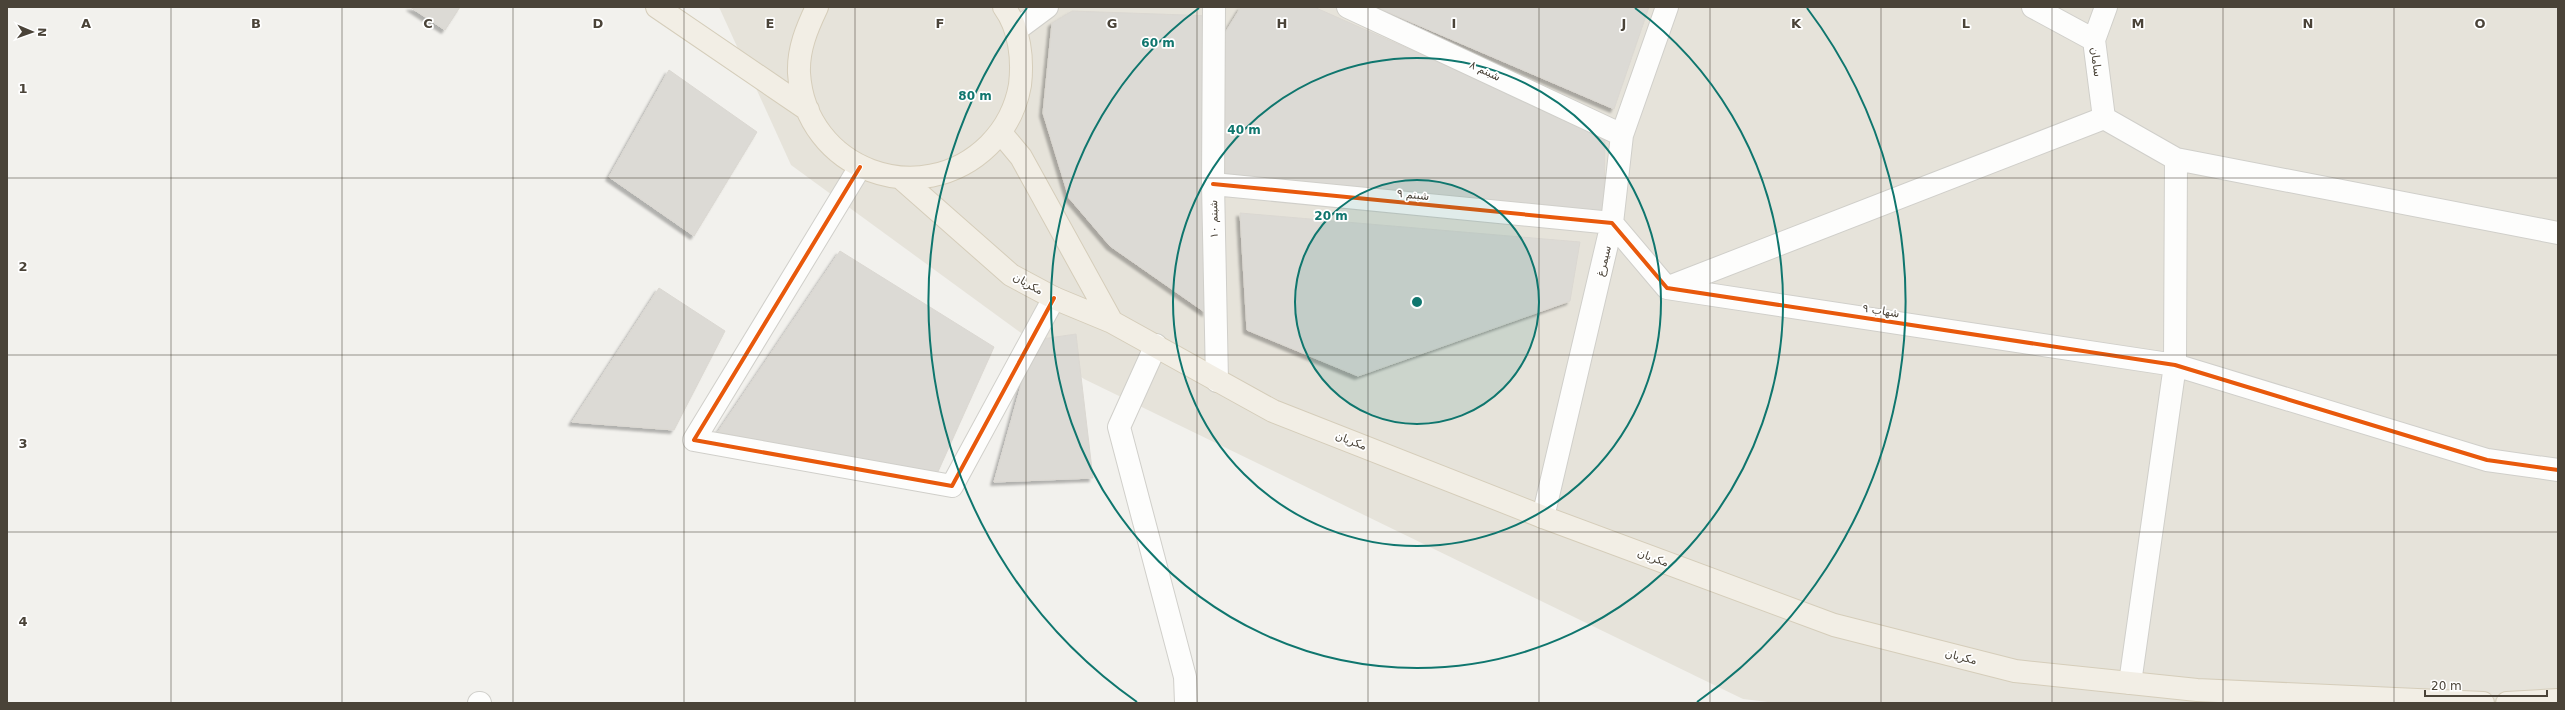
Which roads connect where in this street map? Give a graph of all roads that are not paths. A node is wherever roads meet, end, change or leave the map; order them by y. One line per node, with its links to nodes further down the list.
1 (656, 7): 11 (main road)
2 (817, 7): 11 (main road)
3 (1047, 7): 9 (street)
4 (1348, 7): 14 (street, شبنم ۸)
5 (1667, 7): 14 (street, سیمرغ)
6 (2033, 7): 10 (street)
7 (2106, 7): 10 (street, سامان)
8 (1210, 8): 18 (street, شبنم ۱۰)
9 (1009, 14): 13 (main road)
10 (2094, 40): 12 (street, سامان)
11 (808, 110): 16 (main road)
12 (2104, 118): 15 (street); 21 (street)
13 (1001, 133): 17 (main road); 23 (main road)
14 (1622, 135): 19 (street, سیمرغ)
15 (2176, 159): 20 (street); 25 (street)
16 (860, 167): 17 (main road); 22 (street)
17 (902, 179): 22 (main road, مکریان)
18 (1213, 184): 19 (street, شبنم ۹); 26 (street, شبنم ۱۰)
19 (1612, 223): 21 (street); 28 (street, سیمرغ)
20 (2558, 233)
21 (1667, 288): 25 (street, شهاب ۹)
22 (1054, 298): 23 (main road, مکریان)
23 (1112, 322): 24 (main road, مکریان)
24 (1156, 345): 26 (main road, مکریان); 31 (street)
25 (2175, 365): 27 (street, شهاب ۹); 29 (street)
26 (1217, 381): 28 (main road, مکریان)
27 (2558, 470)
28 (1543, 517): 29 (main road, مکریان)
29 (2130, 683): 32 (main road, مکریان)
30 (2558, 700): 33 (main road)
31 (1186, 703)
32 (2483, 703)
33 (2507, 703)

